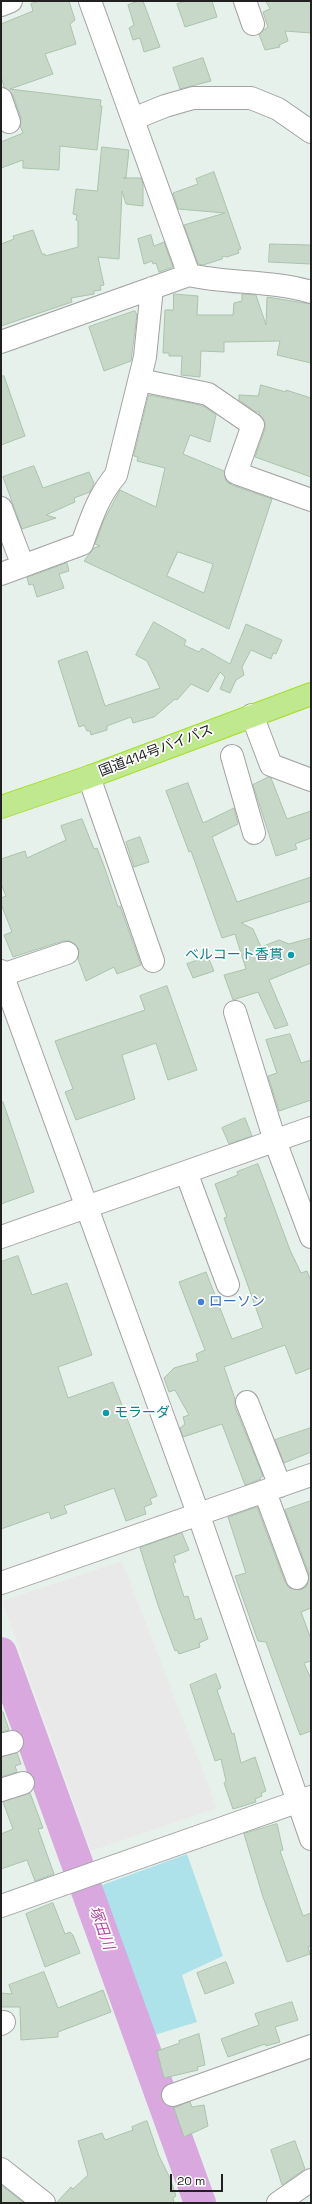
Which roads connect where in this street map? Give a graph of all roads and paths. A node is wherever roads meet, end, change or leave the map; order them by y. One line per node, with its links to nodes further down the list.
1 (12, 1): 4 (street)
2 (90, 1): 7 (street)
3 (245, 1): 5 (street)
4 (1, 5)
5 (253, 24)
6 (1, 99): 8 (street)
7 (132, 119): 9 (street); 10 (street)
8 (9, 122)
9 (311, 132)
10 (189, 276): 11 (street); 12 (street)
11 (152, 288): 13 (street); 14 (street)
12 (311, 292)
13 (1, 342)
14 (140, 380): 15 (street); 17 (street)
15 (311, 500)
16 (1, 508): 17 (street)
17 (23, 566): 18 (street)
18 (1, 574)
19 (311, 694): 20 (highway, 国道414号バイパス)
20 (252, 715): 22 (highway, 国道414号バイパス); 23 (street)
21 (232, 756): 25 (street)
22 (89, 777): 24 (highway, 国道414号バイパス); 27 (street)
23 (311, 780)
24 (1, 807)
25 (254, 833)
26 (67, 953): 28 (street)
27 (153, 961)
28 (2, 973): 30 (street)
29 (235, 1012): 32 (street)
30 (8, 1013): 34 (street)
31 (311, 1128): 32 (street)
32 (275, 1141): 33 (street); 36 (street)
33 (186, 1172): 34 (street); 37 (street)
34 (88, 1207): 35 (street); 41 (street)
35 (1, 1237)
36 (311, 1237)
37 (228, 1285)
38 (247, 1402): 40 (street)
39 (311, 1475): 40 (street)
40 (273, 1489): 41 (street); 42 (street)
41 (198, 1516): 43 (street); 46 (street)
42 (297, 1578)
43 (1, 1583)
44 (23, 1783): 45 (street)
45 (1, 1790)
46 (304, 1799): 47 (street); 48 (street)
47 (311, 1839)
48 (1, 1906)
49 (311, 2046): 50 (street)
50 (173, 2095)
51 (1, 2169): 53 (street)
52 (311, 2180): 54 (street)
53 (44, 2203)
54 (278, 2203)

